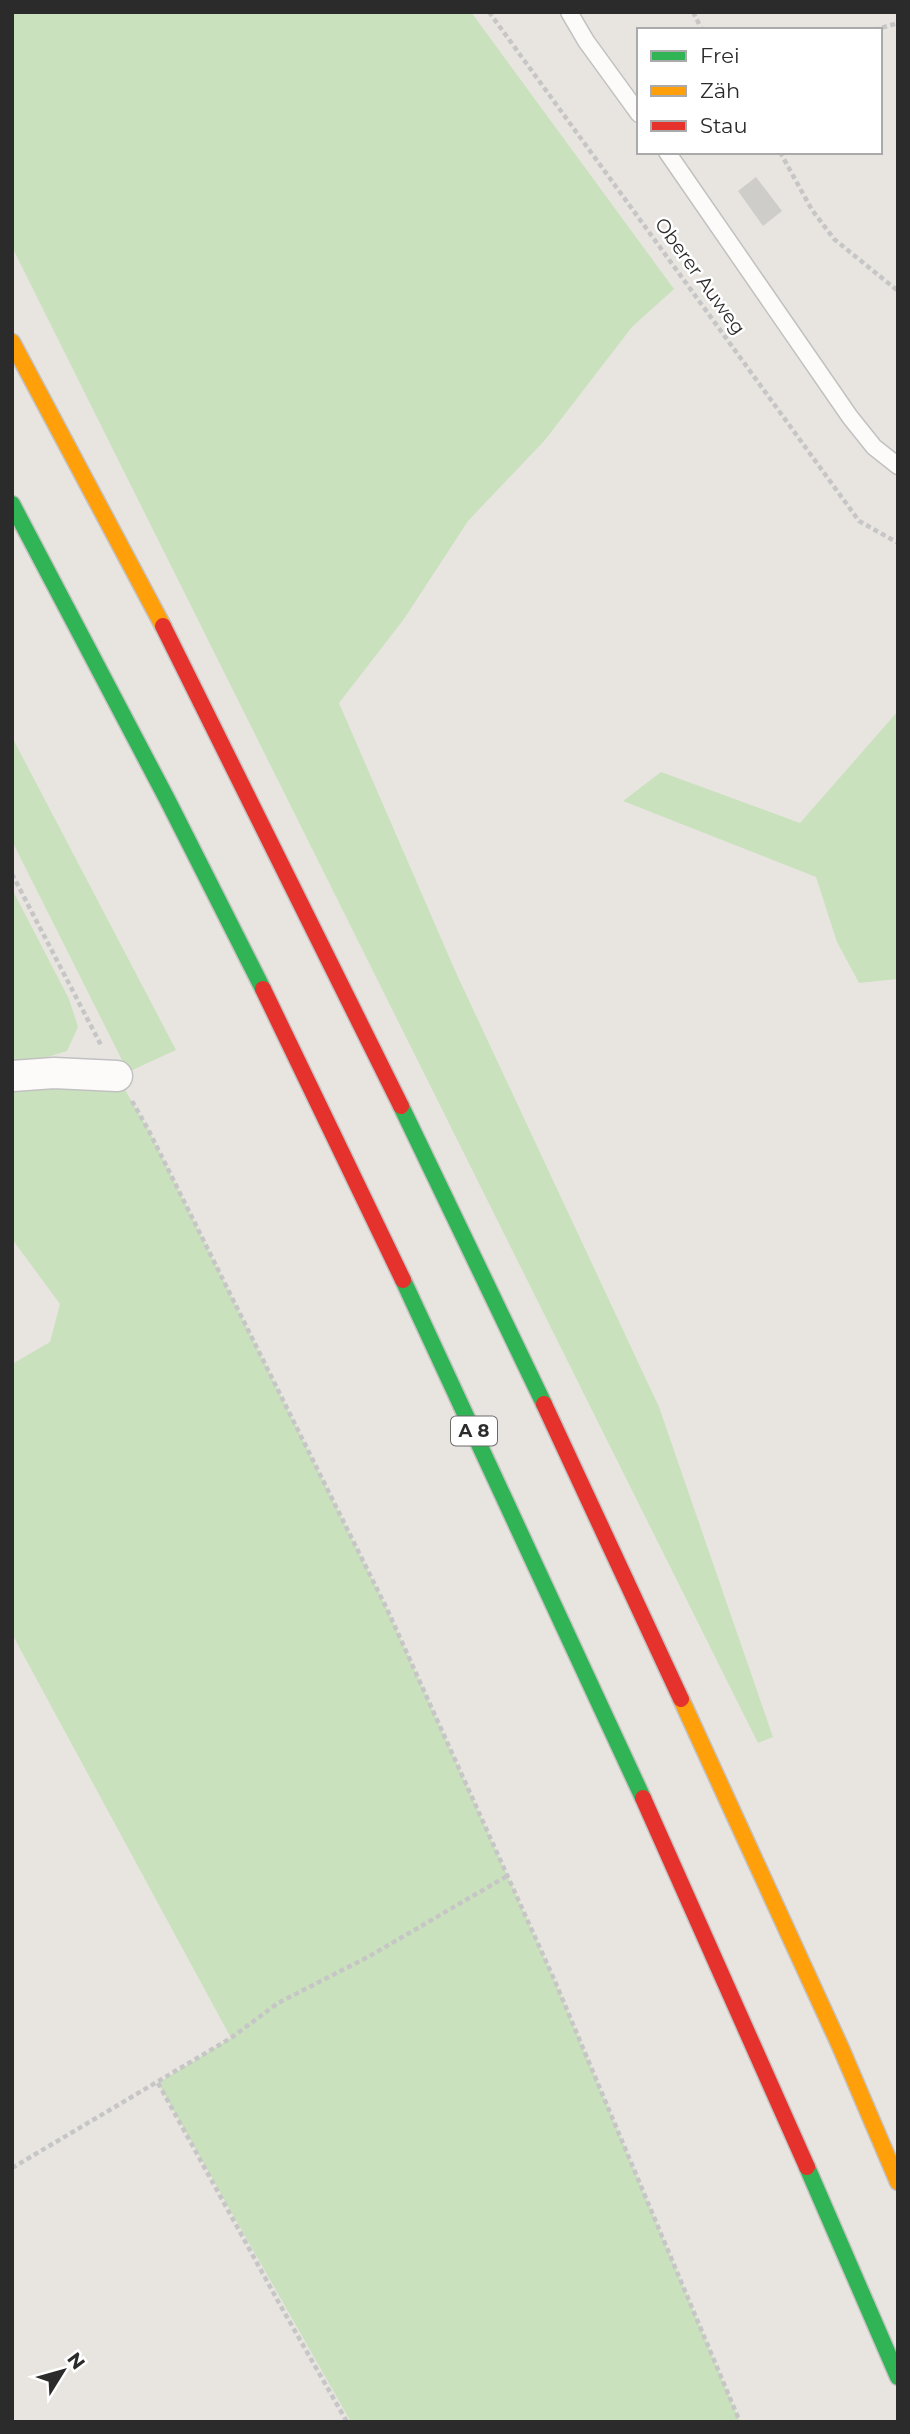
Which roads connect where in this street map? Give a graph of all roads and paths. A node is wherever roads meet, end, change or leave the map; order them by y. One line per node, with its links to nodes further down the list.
1 (489, 12): 14 (path, Oberer Auweg)
2 (569, 12): 7 (lane)
3 (693, 12): 5 (path)
4 (898, 23): 6 (path)
5 (701, 28)
6 (881, 28)
7 (637, 111)
8 (668, 154): 12 (lane)
9 (781, 154): 10 (path)
10 (898, 291)
11 (12, 342): 21 (highway)
12 (898, 466)
13 (12, 504): 22 (highway, A 8)
14 (898, 543)
15 (12, 874): 17 (path)
16 (12, 1076): 17 (street)
17 (117, 1076): 18 (path)
18 (507, 1876): 19 (path); 24 (path)
19 (158, 2082): 20 (path); 23 (path)
20 (12, 2168)
21 (898, 2182)
22 (898, 2377)
23 (347, 2422)
24 (740, 2422)

